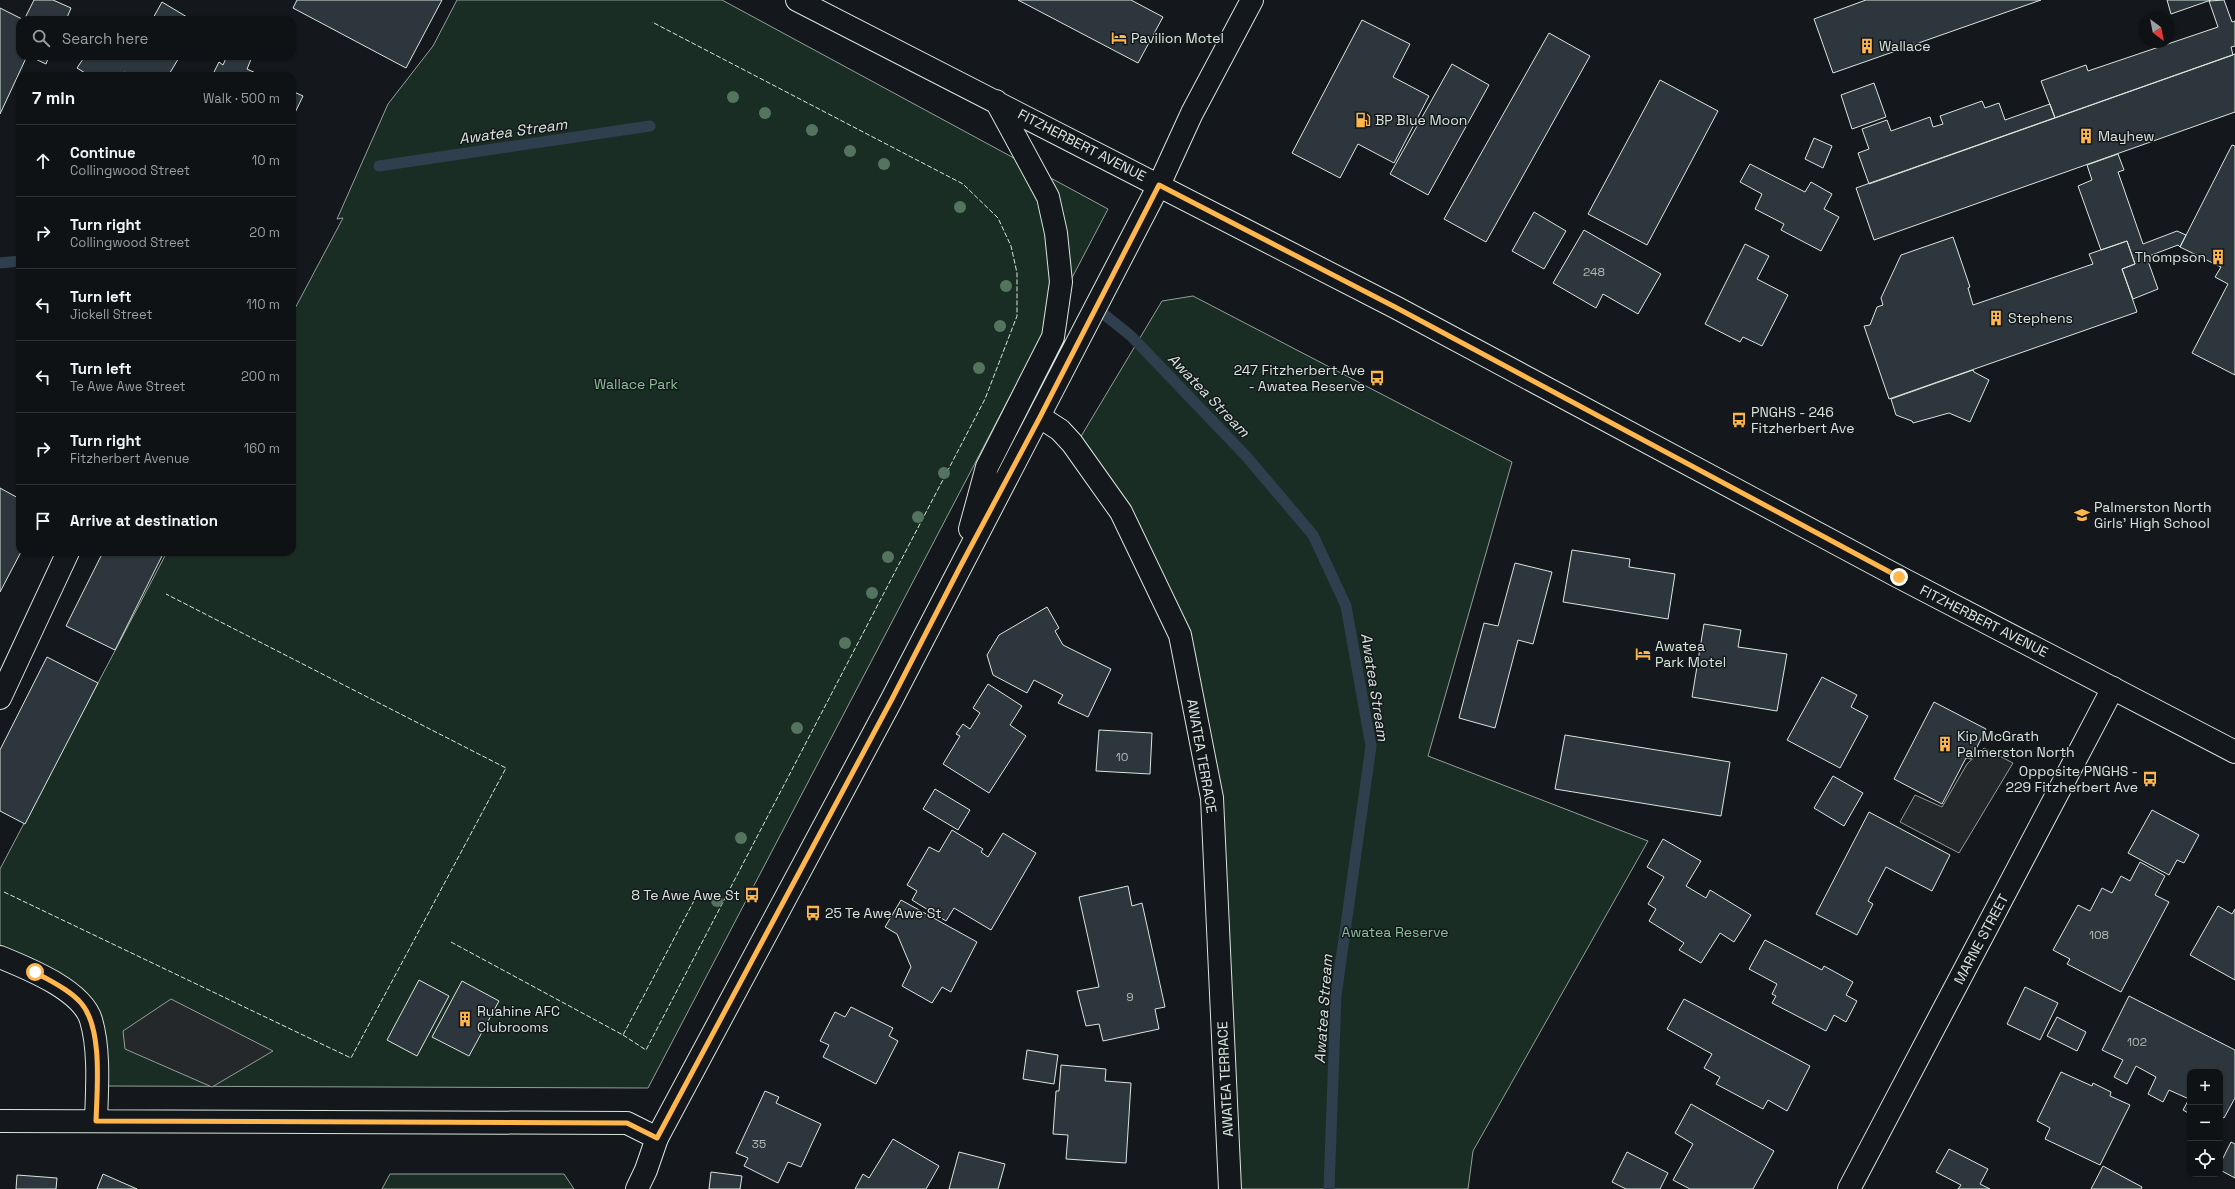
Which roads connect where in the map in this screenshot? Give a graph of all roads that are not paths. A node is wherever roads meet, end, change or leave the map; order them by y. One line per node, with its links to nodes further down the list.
1 (797, 0): 3 (main road, FITZHERBERT AVENUE)
2 (1252, 0): 4 (main road)
3 (996, 101): 4 (main road, FITZHERBERT AVENUE); 7 (main road)
4 (1159, 185): 5 (main road); 8 (main road, FITZHERBERT AVENUE)
5 (1040, 417): 7 (main road); 16 (main road, AWATEA TERRACE)
6 (66, 556): 9 (main road)
7 (960, 567): 14 (main road)
8 (2113, 688): 10 (main road, FITZHERBERT AVENUE); 17 (main road, MARNE STREET)
9 (0, 698)
10 (2235, 752)
11 (0, 957): 12 (main road)
12 (96, 1121): 13 (main road); 14 (main road)
13 (1, 1122)
14 (657, 1138): 15 (main road)
15 (637, 1189)
16 (1230, 1189)
17 (1849, 1189)

